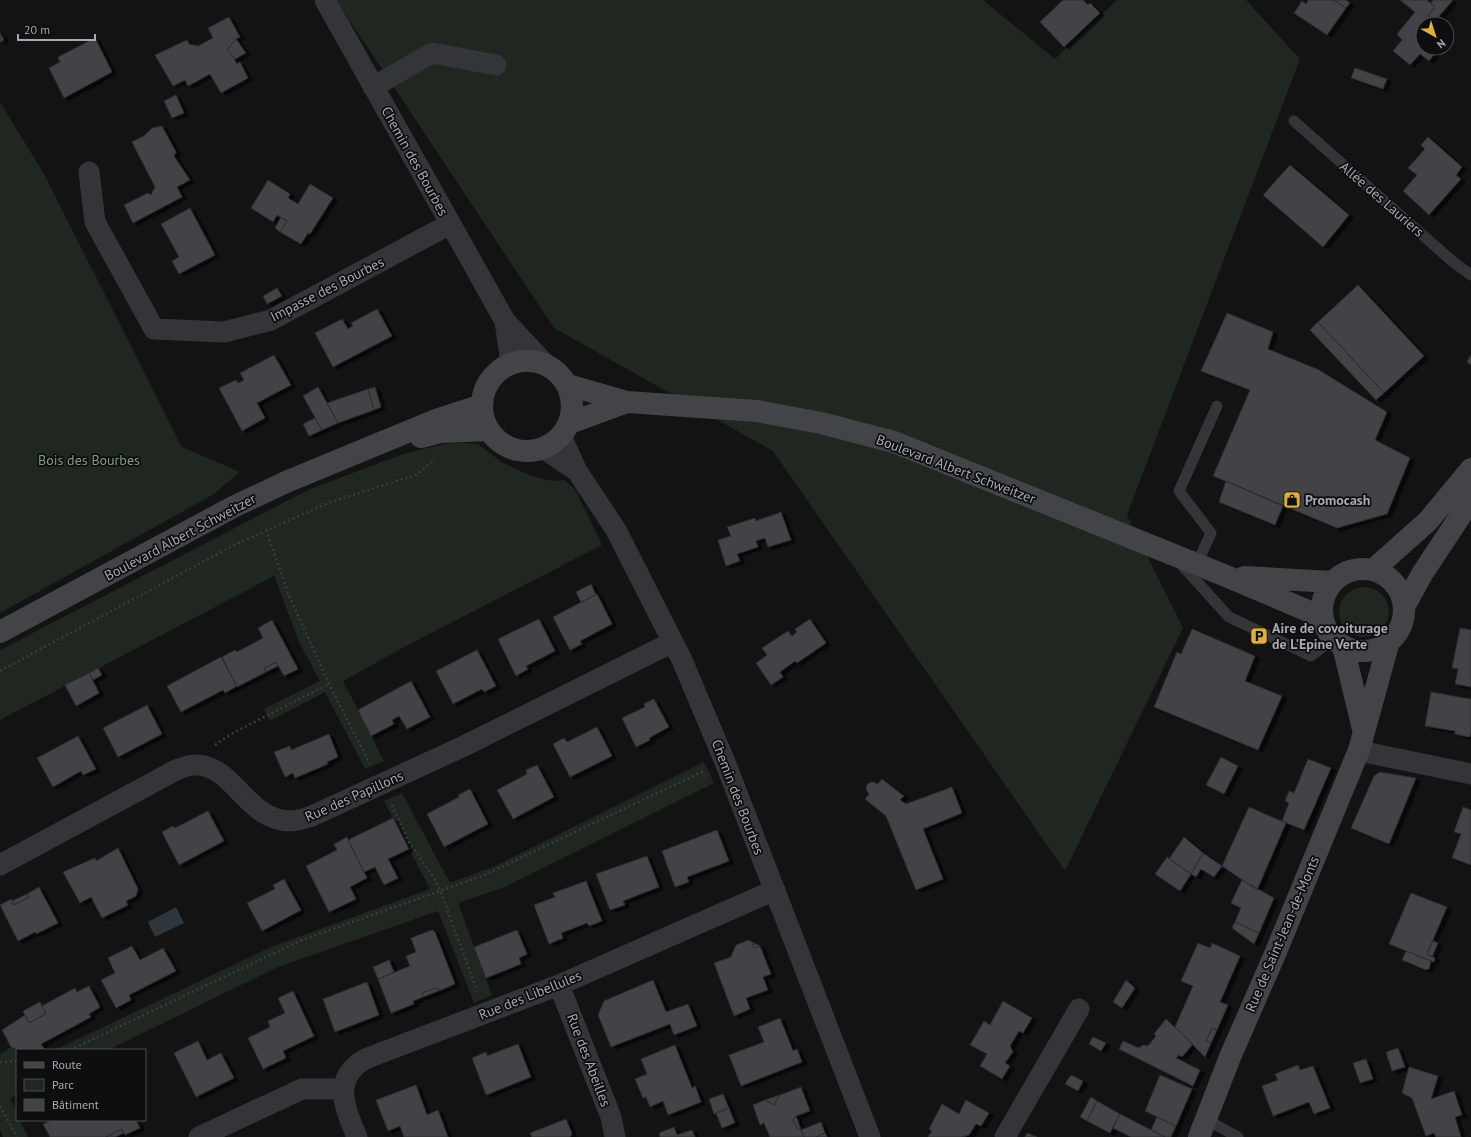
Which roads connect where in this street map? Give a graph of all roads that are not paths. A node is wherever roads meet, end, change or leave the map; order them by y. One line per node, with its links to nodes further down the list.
1 (325, 0): 3 (street, Chemin des Bourbes)
2 (496, 65): 3 (street)
3 (374, 86): 6 (street, Chemin des Bourbes)
4 (1294, 121): 7 (lane, Allée des Lauriers)
5 (89, 172): 6 (street, Impasse des Bourbes)
6 (450, 224): 8 (street, Chemin des Bourbes)
7 (1471, 275)
8 (505, 321): 9 (street, Chemin des Bourbes); 10 (street, Chemin des Bourbes)
9 (544, 363): 10 (main road); 11 (main road)
10 (511, 364): 13 (main road)
11 (568, 385): 12 (main road, Boulevard Albert Schweitzer); 15 (main road)
12 (627, 402): 15 (main road, Boulevard Albert Schweitzer); 22 (main road, Boulevard Albert Schweitzer)
13 (482, 405): 16 (main road); 18 (main road, Boulevard Albert Schweitzer)
14 (1216, 406): 23 (lane)
15 (565, 429): 17 (main road); 20 (street, Chemin des Bourbes)
16 (489, 430): 17 (main road); 18 (main road, Boulevard Albert Schweitzer)
17 (543, 448): 20 (street, Chemin des Bourbes)
18 (363, 450): 29 (main road, Boulevard Albert Schweitzer)
19 (1471, 469): 24 (main road)
20 (577, 471): 31 (street, Chemin des Bourbes)
21 (1471, 494): 27 (main road)
22 (1172, 554): 23 (main road, Boulevard Albert Schweitzer); 32 (lane)
23 (1197, 564): 25 (main road, Boulevard Albert Schweitzer)
24 (1373, 570): 26 (main road); 27 (main road)
25 (1226, 576): 26 (main road, Boulevard Albert Schweitzer); 28 (main road, Boulevard Albert Schweitzer)
26 (1332, 582): 28 (main road)
27 (1404, 607): 30 (main road)
28 (1322, 617): 32 (main road)
29 (0, 632)
30 (1389, 641): 32 (main road); 33 (main road, Rue de Saint-Jean-de-Monts)
31 (673, 642): 35 (street, Rue des Papillons); 36 (street, Chemin des Bourbes)
32 (1338, 643): 33 (main road)
33 (1361, 740): 34 (street); 40 (main road, Rue de Saint-Jean-de-Monts)
34 (1471, 774)
35 (0, 865)
36 (774, 890): 37 (street, Rue des Libellules); 44 (street, Chemin des Bourbes)
37 (560, 985): 39 (street, Rue des Libellules); 43 (street, Rue des Abeilles)
38 (1080, 1009): 45 (street)
39 (343, 1089): 41 (street); 42 (street)
40 (1203, 1129): 46 (lane)
41 (199, 1137)
42 (357, 1137)
43 (615, 1137)
44 (870, 1137)
45 (1005, 1137)
46 (1238, 1137)

